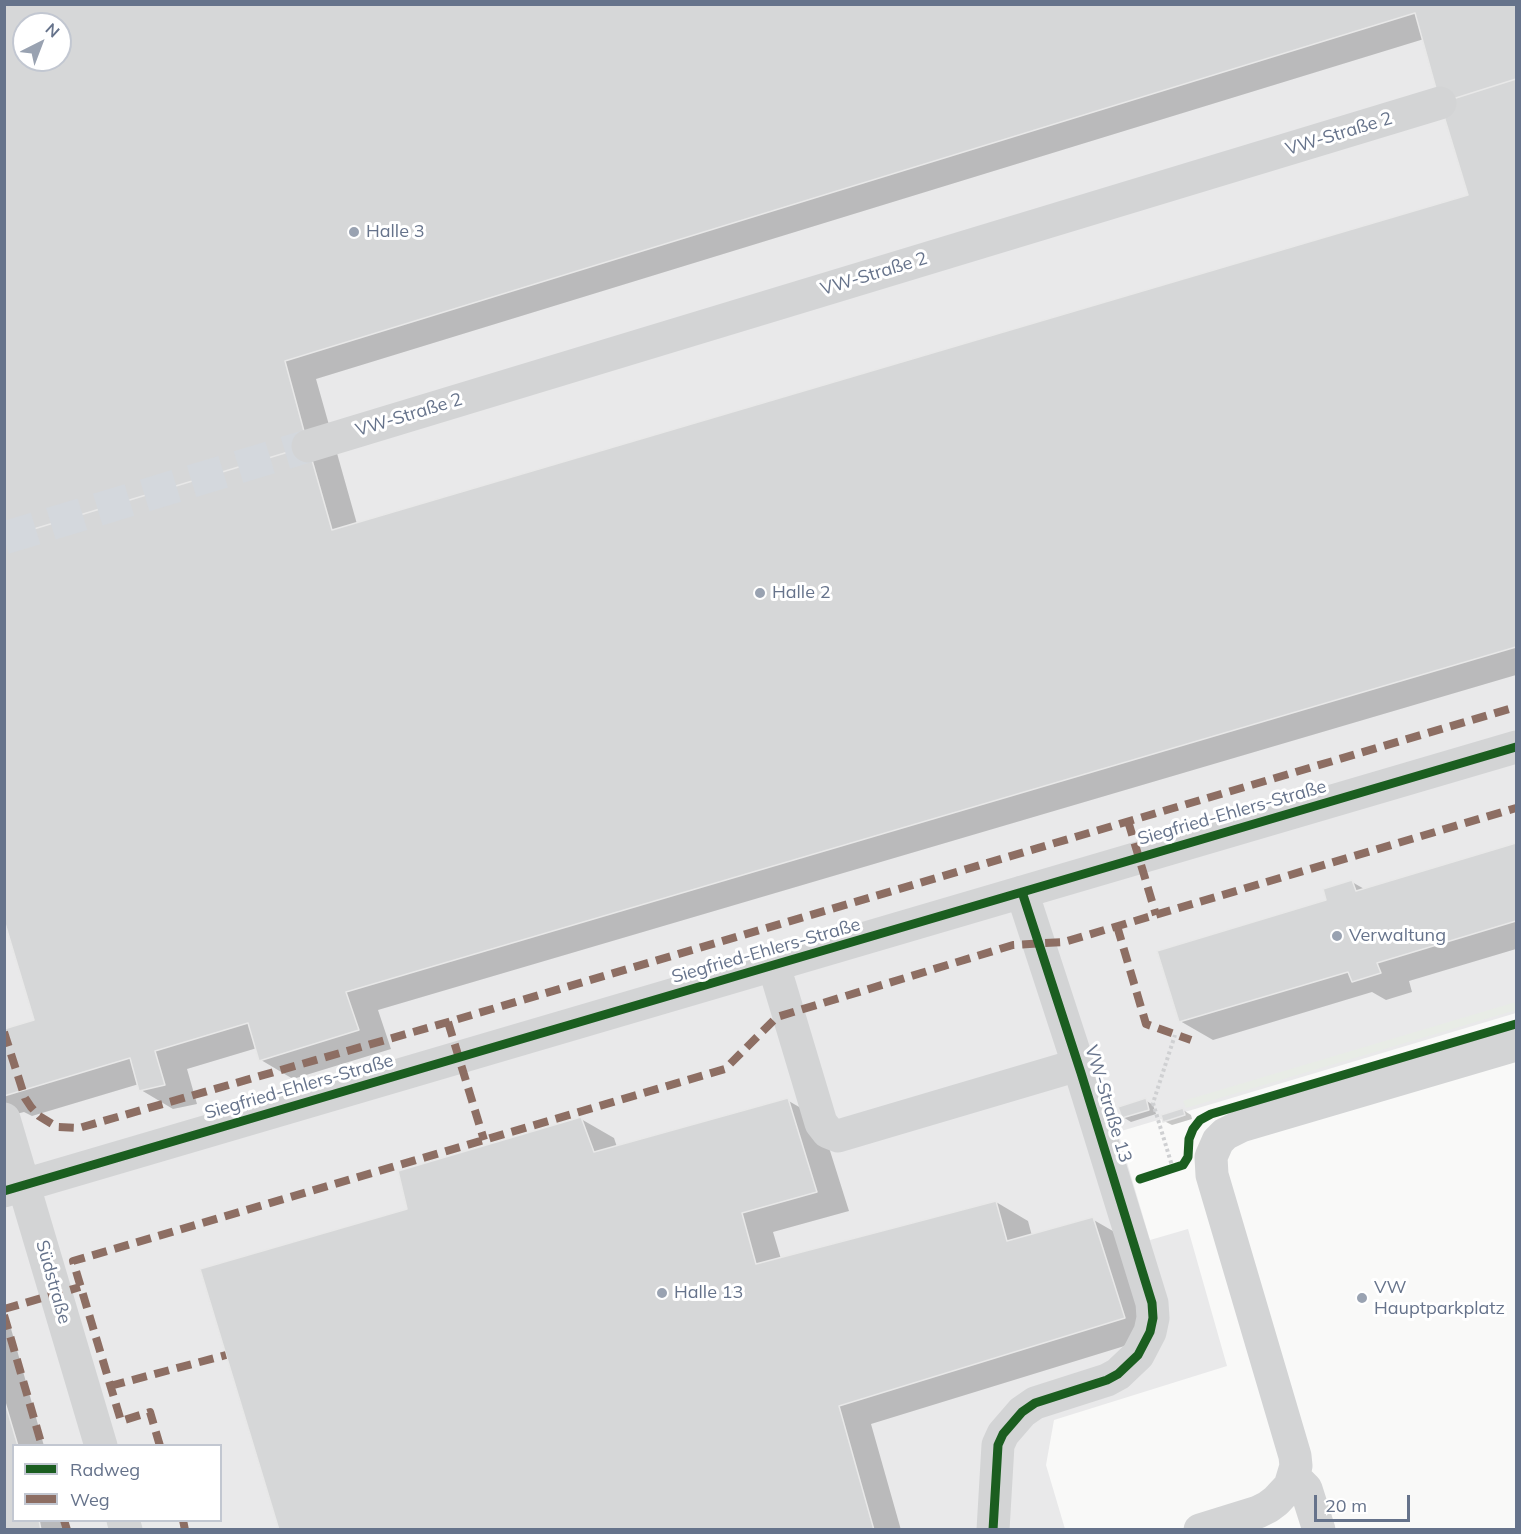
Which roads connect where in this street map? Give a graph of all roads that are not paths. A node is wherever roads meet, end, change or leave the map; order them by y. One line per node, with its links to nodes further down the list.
1 (1440, 103): 2 (street, VW-Straße 2)
2 (308, 446)
3 (1516, 747): 4 (street, Siegfried-Ehlers-Straße)
4 (1022, 892): 5 (street, Siegfried-Ehlers-Straße); 7 (street, VW-Straße 13)
5 (774, 966): 7 (street); 9 (street, Siegfried-Ehlers-Straße)
6 (1516, 1045): 11 (street)
7 (1078, 1065): 12 (street, VW-Straße 13)
8 (4, 1119): 9 (street, Südstraße)
9 (14, 1188): 10 (street, Südstraße)
10 (100, 1444)
11 (1294, 1477): 13 (street); 14 (street)
12 (993, 1530)
13 (1200, 1530)
14 (1319, 1530)

